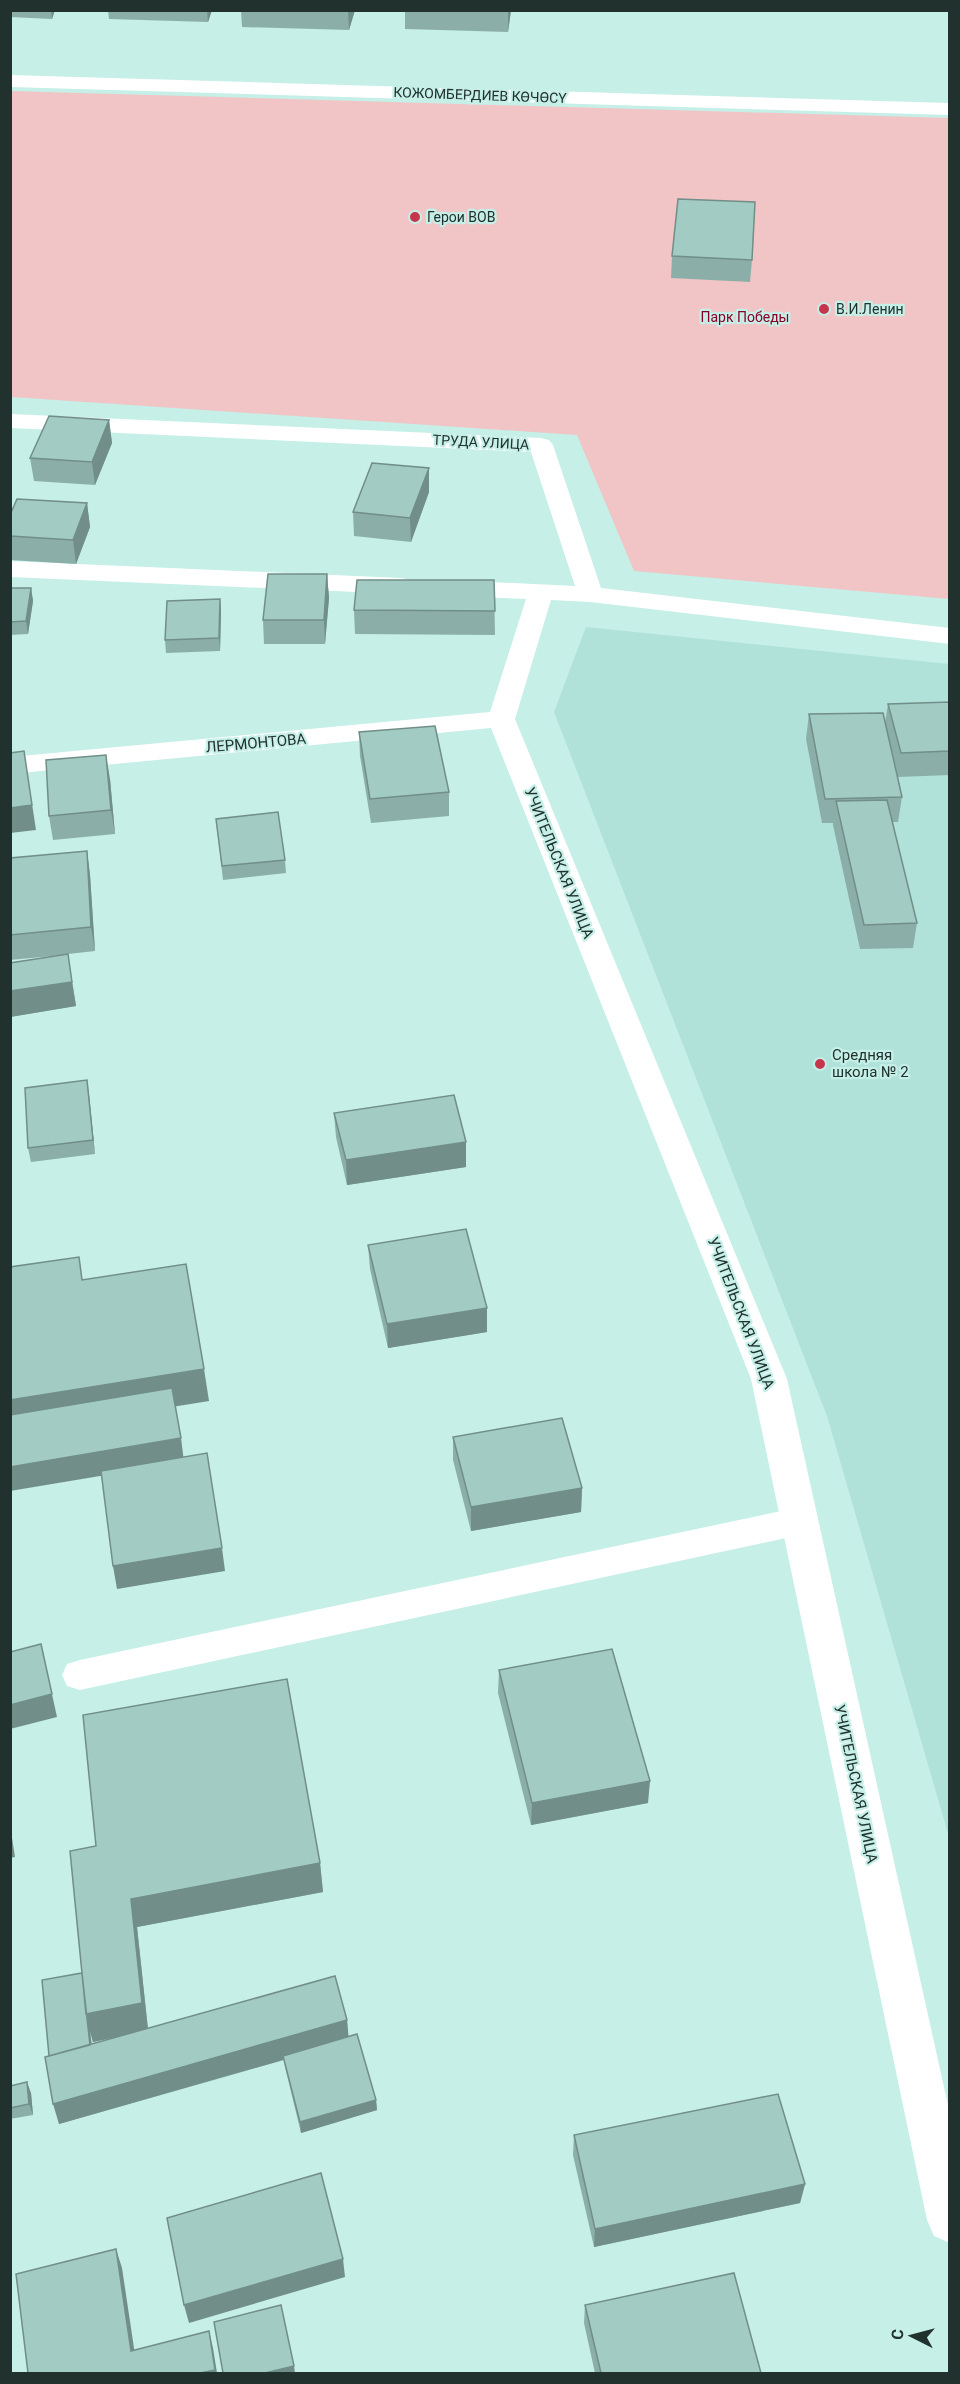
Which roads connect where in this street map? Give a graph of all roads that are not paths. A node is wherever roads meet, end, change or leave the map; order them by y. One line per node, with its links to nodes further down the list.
1 (10, 81): 2 (street, КОЖОМБЕРДИЕВ КӨЧӨСҮ)
2 (950, 109)
3 (10, 421): 6 (street, ТРУДА УЛИЦА)
4 (10, 570): 5 (street)
5 (541, 592): 6 (street); 8 (street)
6 (590, 594): 7 (street)
7 (950, 636)
8 (501, 719): 9 (street, ЛЕРМОНТОВА); 10 (street, УЧИТЕЛЬСКАЯ УЛИЦА)
9 (10, 766)
10 (800, 1521): 11 (lane); 12 (street, УЧИТЕЛЬСКАЯ УЛИЦА)
11 (80, 1675)
12 (950, 2220)

